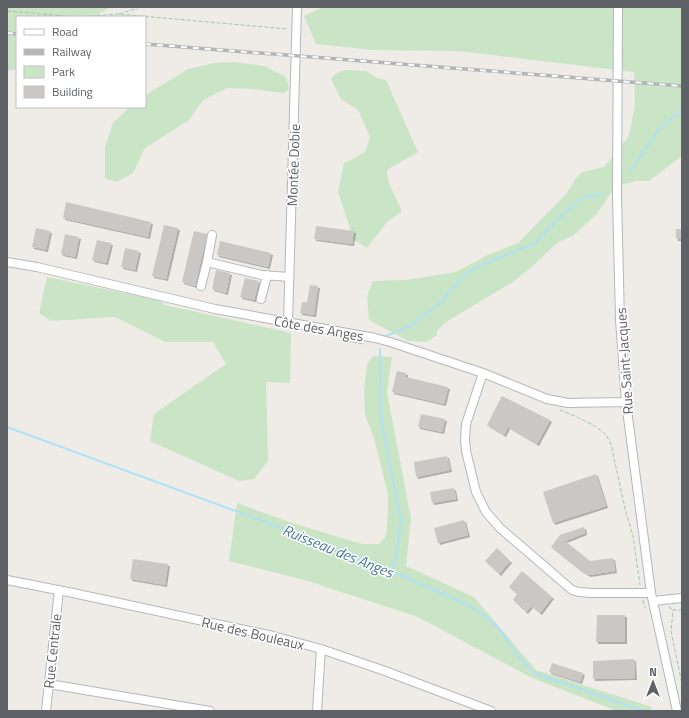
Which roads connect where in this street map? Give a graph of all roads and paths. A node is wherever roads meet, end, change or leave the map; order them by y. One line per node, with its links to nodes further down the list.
1 (140, 7): 5 (path)
2 (297, 7): 10 (street, Montée Dobie)
3 (618, 7): 22 (street, Rue Saint-Jacques)
4 (7, 11): 6 (path)
5 (118, 14): 7 (path); 8 (path)
6 (64, 16)
7 (92, 16)
8 (140, 16)
9 (146, 17): 10 (path)
10 (297, 30): 15 (street, Montée Dobie)
11 (212, 235): 13 (street)
12 (7, 262): 18 (street, Côte des Anges)
13 (207, 262): 14 (street); 16 (street)
14 (267, 275): 15 (street); 17 (street)
15 (289, 277): 18 (street, Montée Dobie)
16 (201, 286)
17 (261, 299)
18 (288, 323): 21 (street, Côte des Anges)
19 (346, 341): 20 (path)
20 (367, 344)
21 (483, 373): 22 (street, Côte des Anges); 26 (street)
22 (626, 402): 28 (street, Rue Saint-Jacques)
23 (559, 409): 26 (path)
24 (7, 580): 25 (street, Rue des Bouleaux)
25 (59, 590): 32 (street, Rue des Bouleaux); 33 (street, Rue Centrale)
26 (641, 593): 28 (street); 28 (path)
27 (682, 598): 28 (street)
28 (653, 600): 39 (street, Rue Saint-Jacques)
29 (668, 605): 30 (path)
30 (673, 610): 31 (path); 34 (path)
31 (682, 610)
32 (321, 649): 37 (street); 38 (street, Rue des Bouleaux)
33 (49, 684): 35 (street, Rue Centrale); 36 (street)
34 (682, 684)
35 (46, 711)
36 (210, 711)
37 (317, 711)
38 (491, 711)
39 (677, 711)

